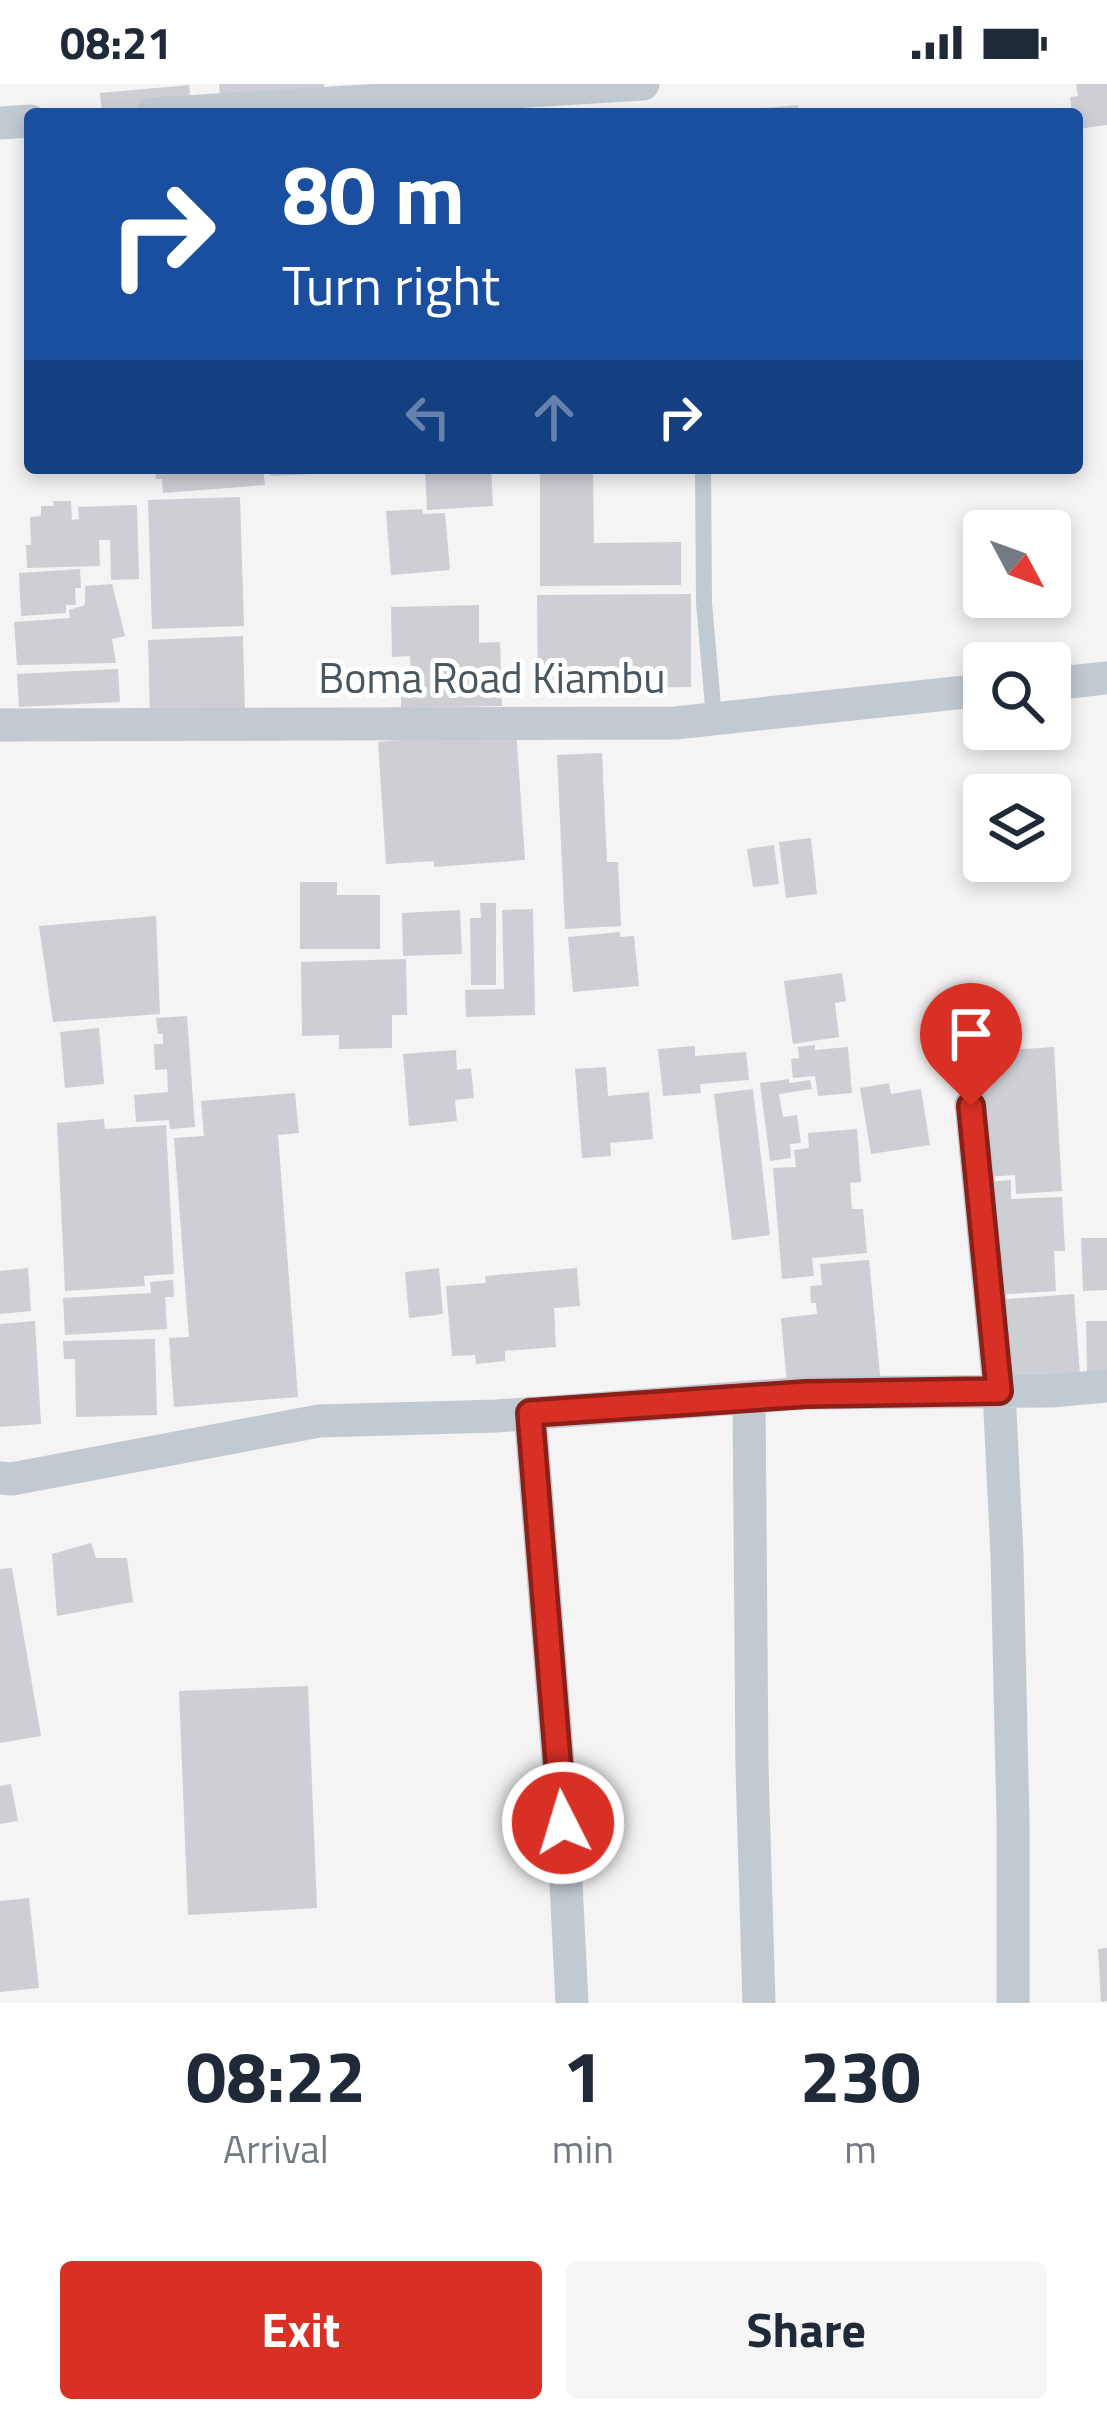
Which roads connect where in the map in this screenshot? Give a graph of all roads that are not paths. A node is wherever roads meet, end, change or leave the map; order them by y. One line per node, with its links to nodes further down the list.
1 (643, 84): 2 (street)
2 (250, 108)
3 (703, 474): 7 (lane)
4 (1107, 678): 5 (street)
5 (1071, 681)
6 (963, 692): 7 (street, Boma Road Kiambu)
7 (714, 718): 8 (street, Boma Road Kiambu)
8 (0, 725)
9 (971, 1106): 11 (street)
10 (1107, 1386): 11 (street)
11 (999, 1391): 12 (street); 17 (street)
12 (749, 1397): 13 (street); 16 (street)
13 (530, 1413): 14 (street); 15 (street)
14 (4, 1483)
15 (572, 2003)
16 (760, 2003)
17 (1013, 2003)

